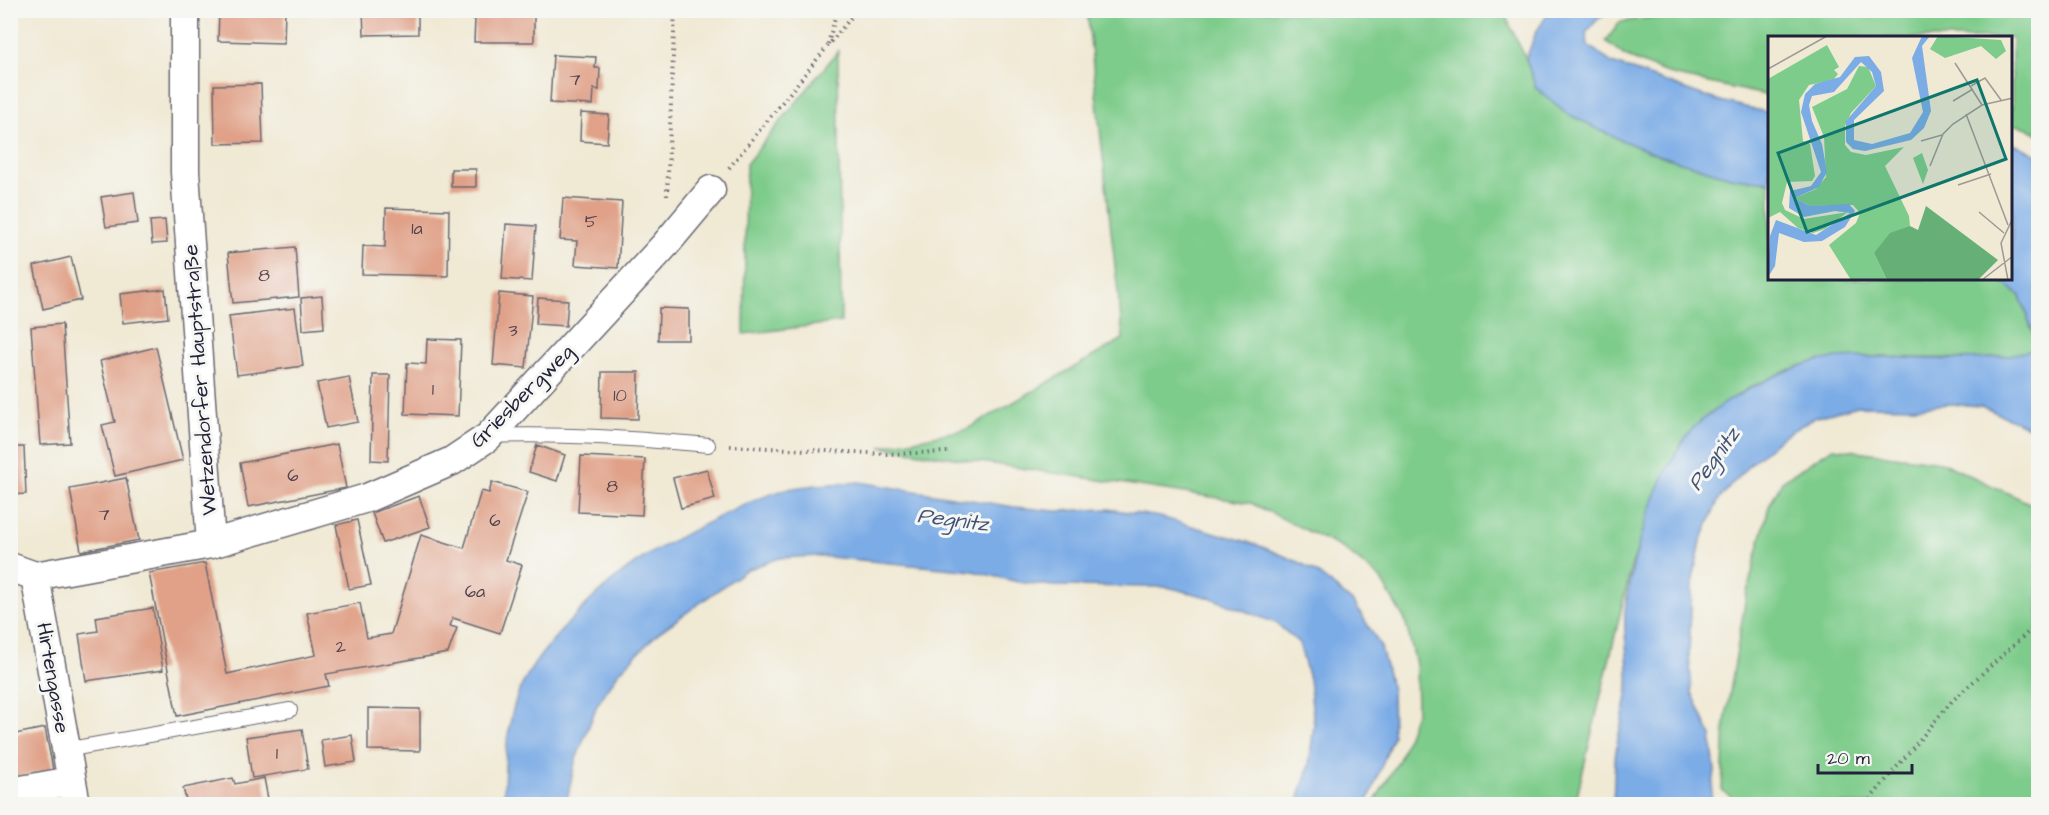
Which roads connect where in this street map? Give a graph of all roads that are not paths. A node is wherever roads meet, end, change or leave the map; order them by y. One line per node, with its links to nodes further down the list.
1 (185, 10): 5 (street, Wetzendorfer Hauptstraße)
2 (711, 190): 3 (street, Griesbergweg)
3 (488, 436): 4 (lane); 5 (street, Griesbergweg)
4 (708, 445)
5 (211, 544): 6 (street, Wetzendorfer Hauptstraße)
6 (23, 571): 8 (street, Hirtengasse)
7 (290, 710): 8 (lane)
8 (65, 750): 10 (street, Hirtengasse)
9 (10, 792): 10 (street, Hirtengasse)
10 (73, 793)

